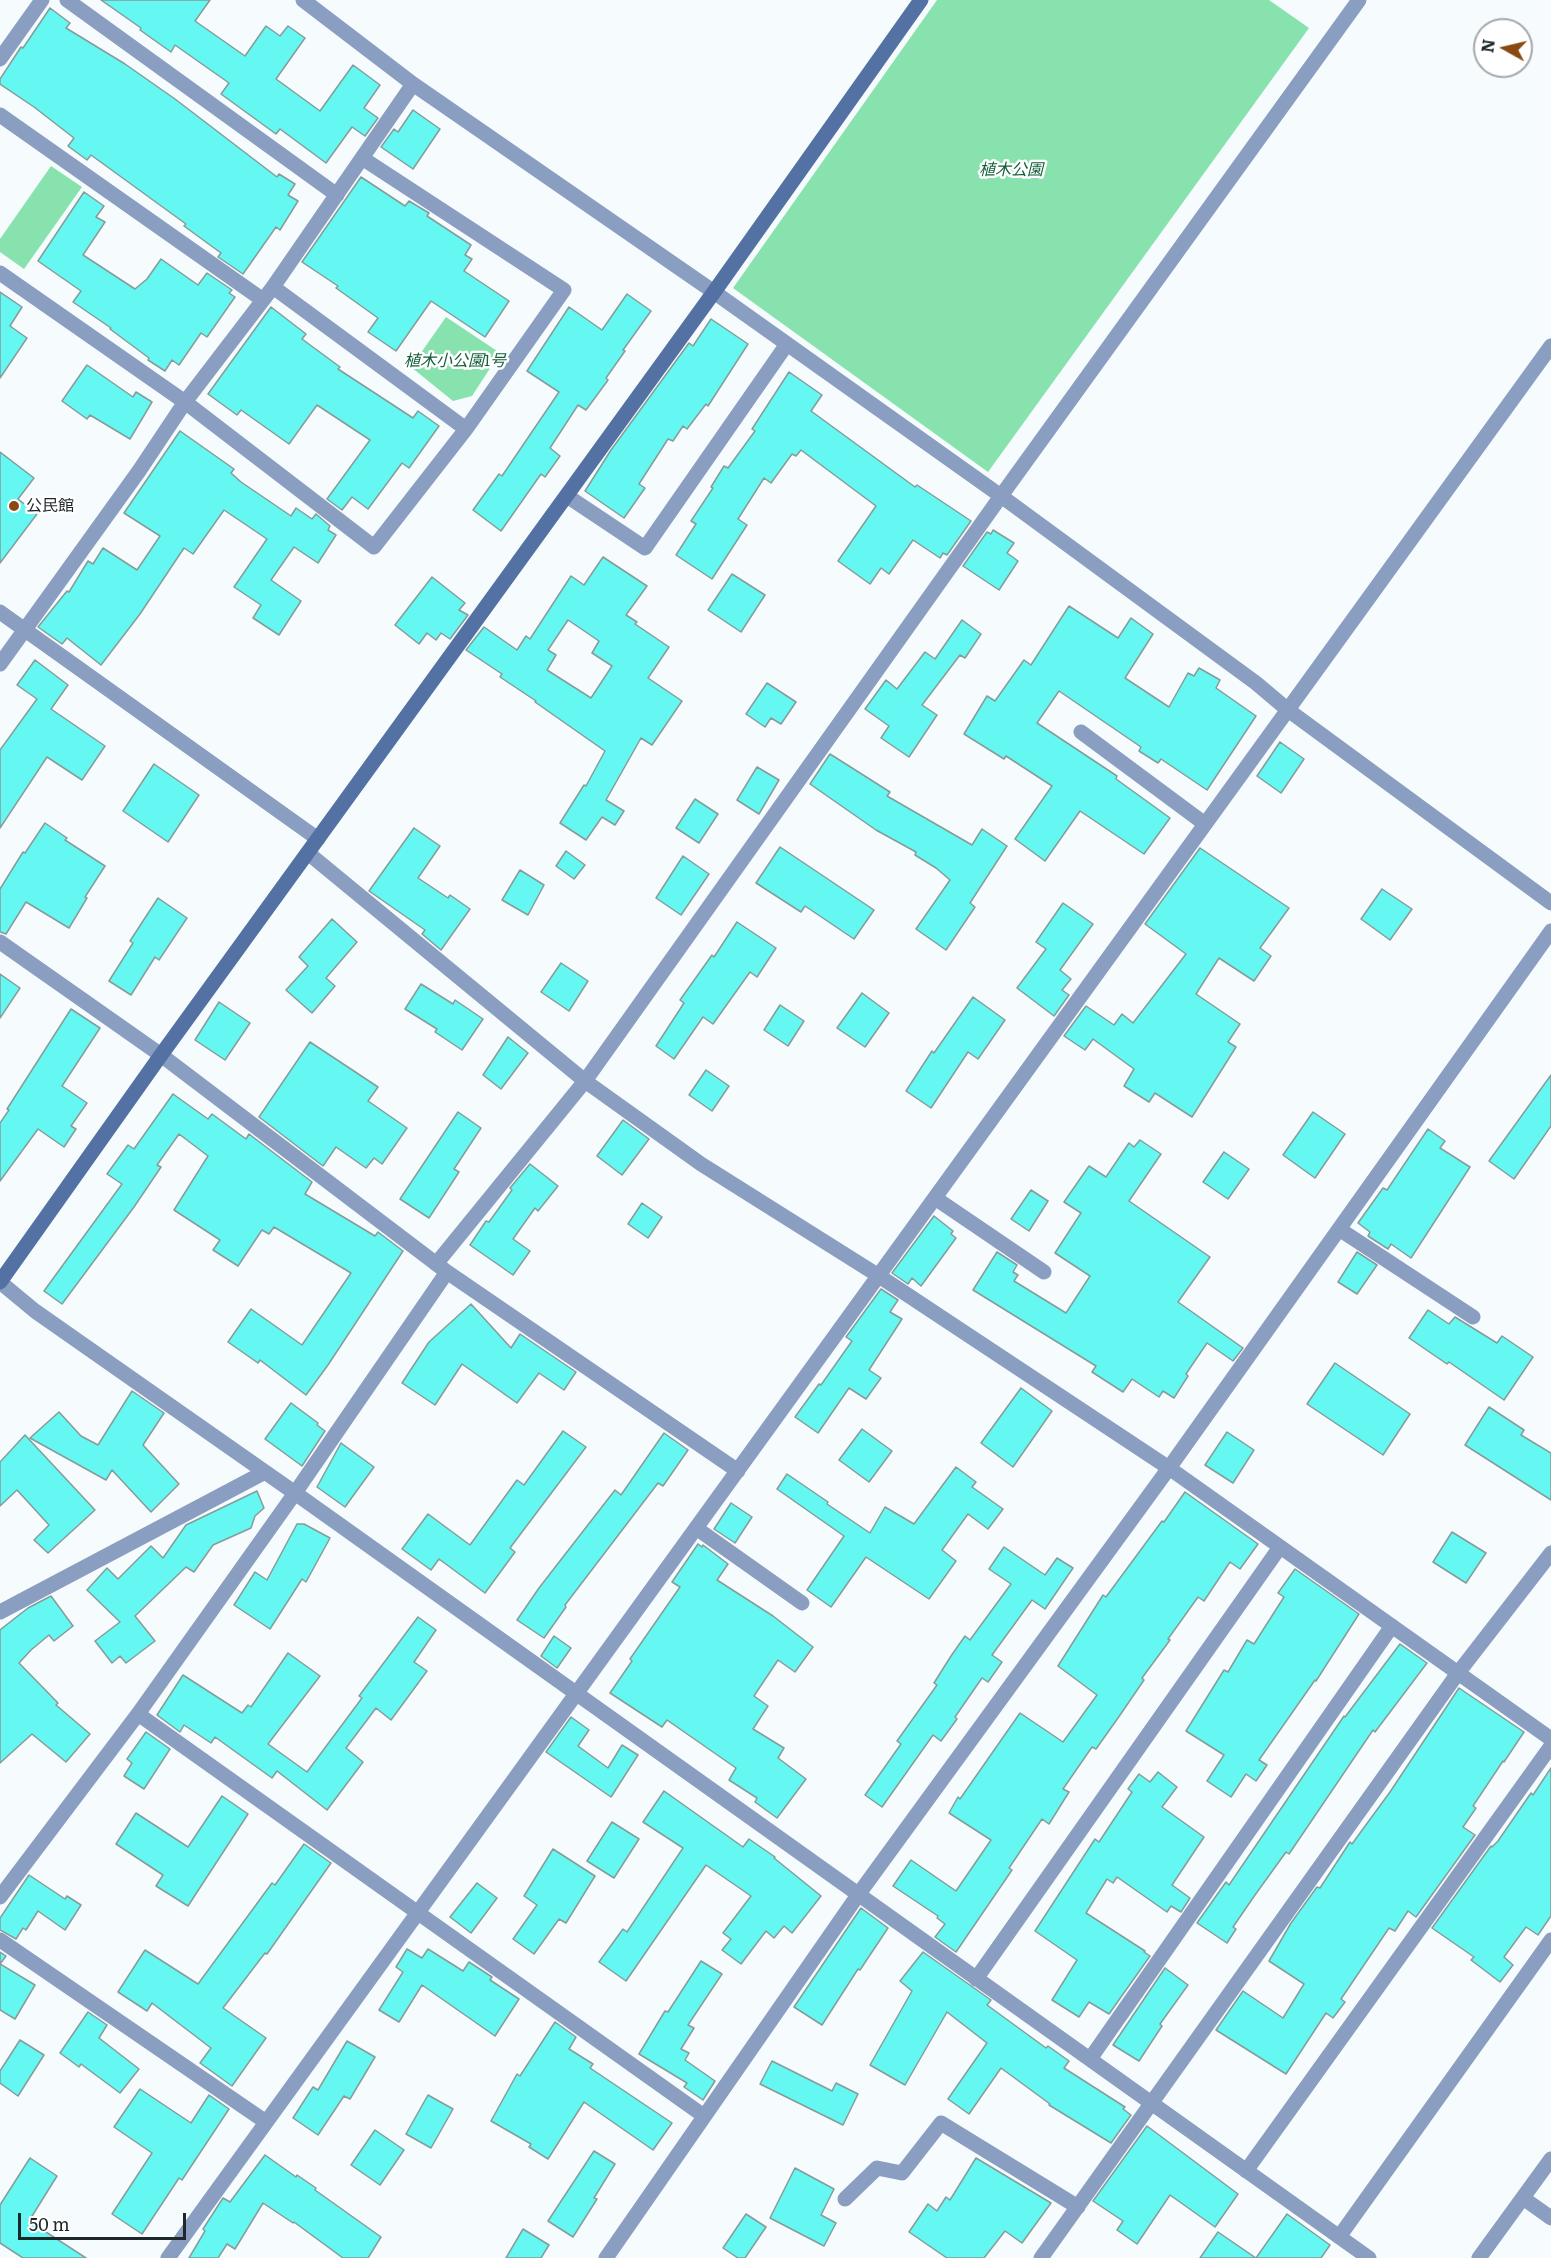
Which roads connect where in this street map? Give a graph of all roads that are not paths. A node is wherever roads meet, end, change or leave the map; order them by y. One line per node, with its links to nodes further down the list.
1 (42, 0): 6 (street)
2 (68, 0): 10 (street)
3 (303, 0): 7 (street)
4 (921, 0): 13 (street)
5 (1359, 0): 20 (street)
6 (0, 60)
7 (413, 84): 9 (street); 13 (street)
8 (0, 115): 14 (street)
9 (362, 158): 10 (street); 18 (street)
10 (337, 195): 12 (street)
11 (0, 273): 17 (street)
12 (273, 286): 14 (street); 18 (street)
13 (714, 292): 15 (street); 19 (street)
14 (263, 300): 17 (street)
15 (787, 344): 19 (street); 20 (street)
16 (1551, 346): 24 (street)
17 (185, 402): 18 (street); 22 (street)
18 (466, 429)
19 (567, 496): 27 (street)
20 (1001, 496): 24 (street); 33 (street)
21 (0, 612): 22 (street)
22 (23, 630): 23 (street); 27 (street)
23 (0, 664)
24 (1288, 710): 26 (street); 29 (street)
25 (1081, 732): 26 (street)
26 (1205, 824): 34 (street)
27 (318, 839): 28 (street)
28 (308, 854): 32 (street); 33 (street)
29 (1551, 903)
30 (1551, 931): 35 (street)
31 (0, 942): 32 (street)
32 (161, 1055): 36 (street); 39 (street)
33 (585, 1081): 36 (street); 38 (street)
34 (935, 1198): 37 (street); 38 (street)
35 (1339, 1229): 40 (street); 41 (street)
36 (441, 1268): 42 (street); 44 (street)
37 (1044, 1272)
38 (879, 1276): 41 (street); 42 (street)
39 (0, 1282): 43 (street)
40 (1473, 1317)
41 (1168, 1468): 46 (street); 56 (street)
42 (738, 1471): 45 (street)
43 (265, 1472): 44 (street); 49 (street)
44 (295, 1493): 52 (street); 53 (street)
45 (696, 1528): 48 (street); 52 (street)
46 (1280, 1547): 50 (street); 61 (street)
47 (1551, 1553): 51 (street)
48 (802, 1603)
49 (0, 1612)
50 (1392, 1626): 51 (street); 62 (street)
51 (1458, 1673): 54 (street); 63 (street)
52 (576, 1694): 56 (street); 58 (street)
53 (138, 1714): 57 (street); 58 (street)
54 (1551, 1739)
55 (1551, 1746): 67 (street)
56 (858, 1895): 61 (street); 64 (street)
57 (0, 1897)
58 (418, 1912): 64 (street); 65 (street)
59 (0, 1940): 65 (street)
60 (1551, 1940): 72 (street)
61 (976, 1979): 62 (street)
62 (1090, 2059): 63 (street)
63 (1152, 2104): 67 (street); 70 (street)
64 (704, 2116): 74 (street)
65 (266, 2122): 73 (street)
66 (1551, 2159): 68 (street)
67 (1246, 2170): 72 (street)
68 (1523, 2198): 71 (street); 77 (street)
69 (846, 2199): 70 (street)
70 (1078, 2207): 75 (street)
71 (1551, 2218)
72 (1339, 2236): 76 (street)
73 (168, 2258)
74 (606, 2258)
75 (1041, 2258)
76 (1369, 2258)
77 (1479, 2258)

